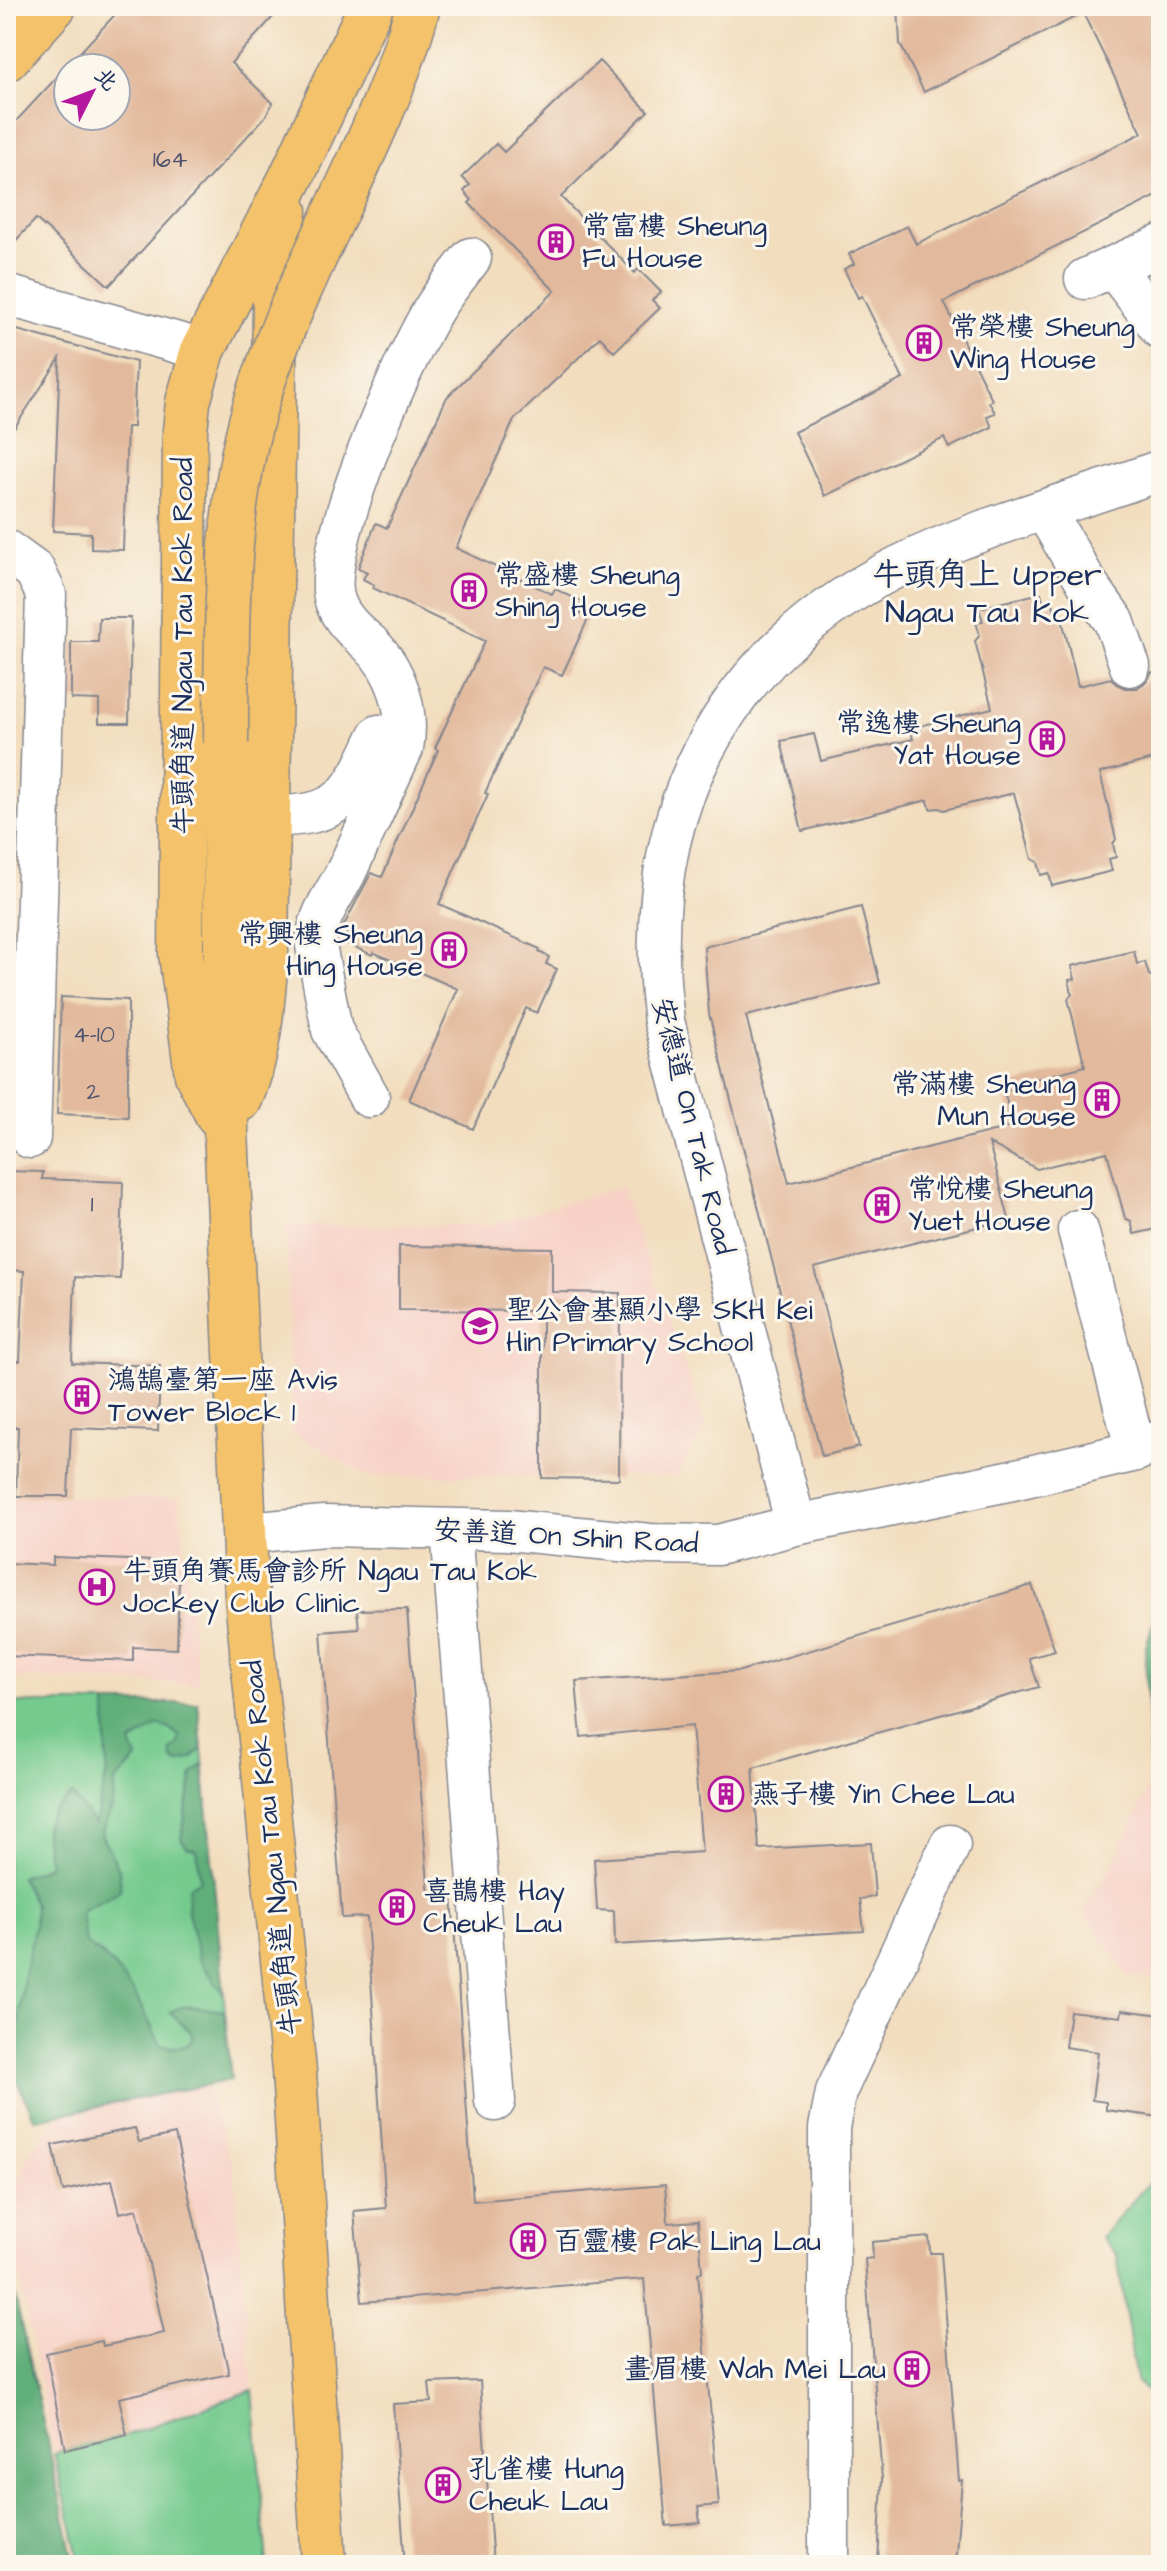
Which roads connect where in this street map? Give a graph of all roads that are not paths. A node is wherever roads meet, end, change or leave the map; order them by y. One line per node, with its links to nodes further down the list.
1 (54, 6): 4 (main road)
2 (371, 6): 5 (main road, 牛頭角道 Ngau Tau Kok Road)
3 (418, 6): 18 (main road, 牛頭角道 Ngau Tau Kok Road, bridge)
4 (6, 59)
5 (291, 178): 10 (main road, 牛頭角道 Ngau Tau Kok Road); 16 (main road, 牛頭角道 Ngau Tau Kok Road)
6 (471, 258): 15 (street)
7 (1132, 264): 9 (street)
8 (6, 295): 10 (street)
9 (1161, 329)
10 (203, 350): 18 (main road, 牛頭角道 Ngau Tau Kok Road)
11 (1161, 470): 12 (street, 安德道 On Tak Road)
12 (1045, 511): 14 (street); 22 (street, 安德道 On Tak Road)
13 (6, 550): 19 (street)
14 (1130, 666)
15 (399, 692): 16 (street); 17 (street)
16 (268, 816): 18 (main road, 牛頭角道 Ngau Tau Kok Road)
17 (369, 1097)
18 (226, 1130): 24 (main road, 牛頭角道 Ngau Tau Kok Road)
19 (32, 1138)
20 (1078, 1230): 21 (street)
21 (1149, 1445): 22 (street, 安善道 On Shin Road)
22 (796, 1525): 23 (street, 安善道 On Shin Road)
23 (451, 1529): 24 (street, 安善道 On Shin Road); 26 (street)
24 (245, 1533): 27 (main road, 牛頭角道 Ngau Tau Kok Road)
25 (950, 1845): 28 (street)
26 (495, 2101)
27 (324, 2565)
28 (829, 2565)

